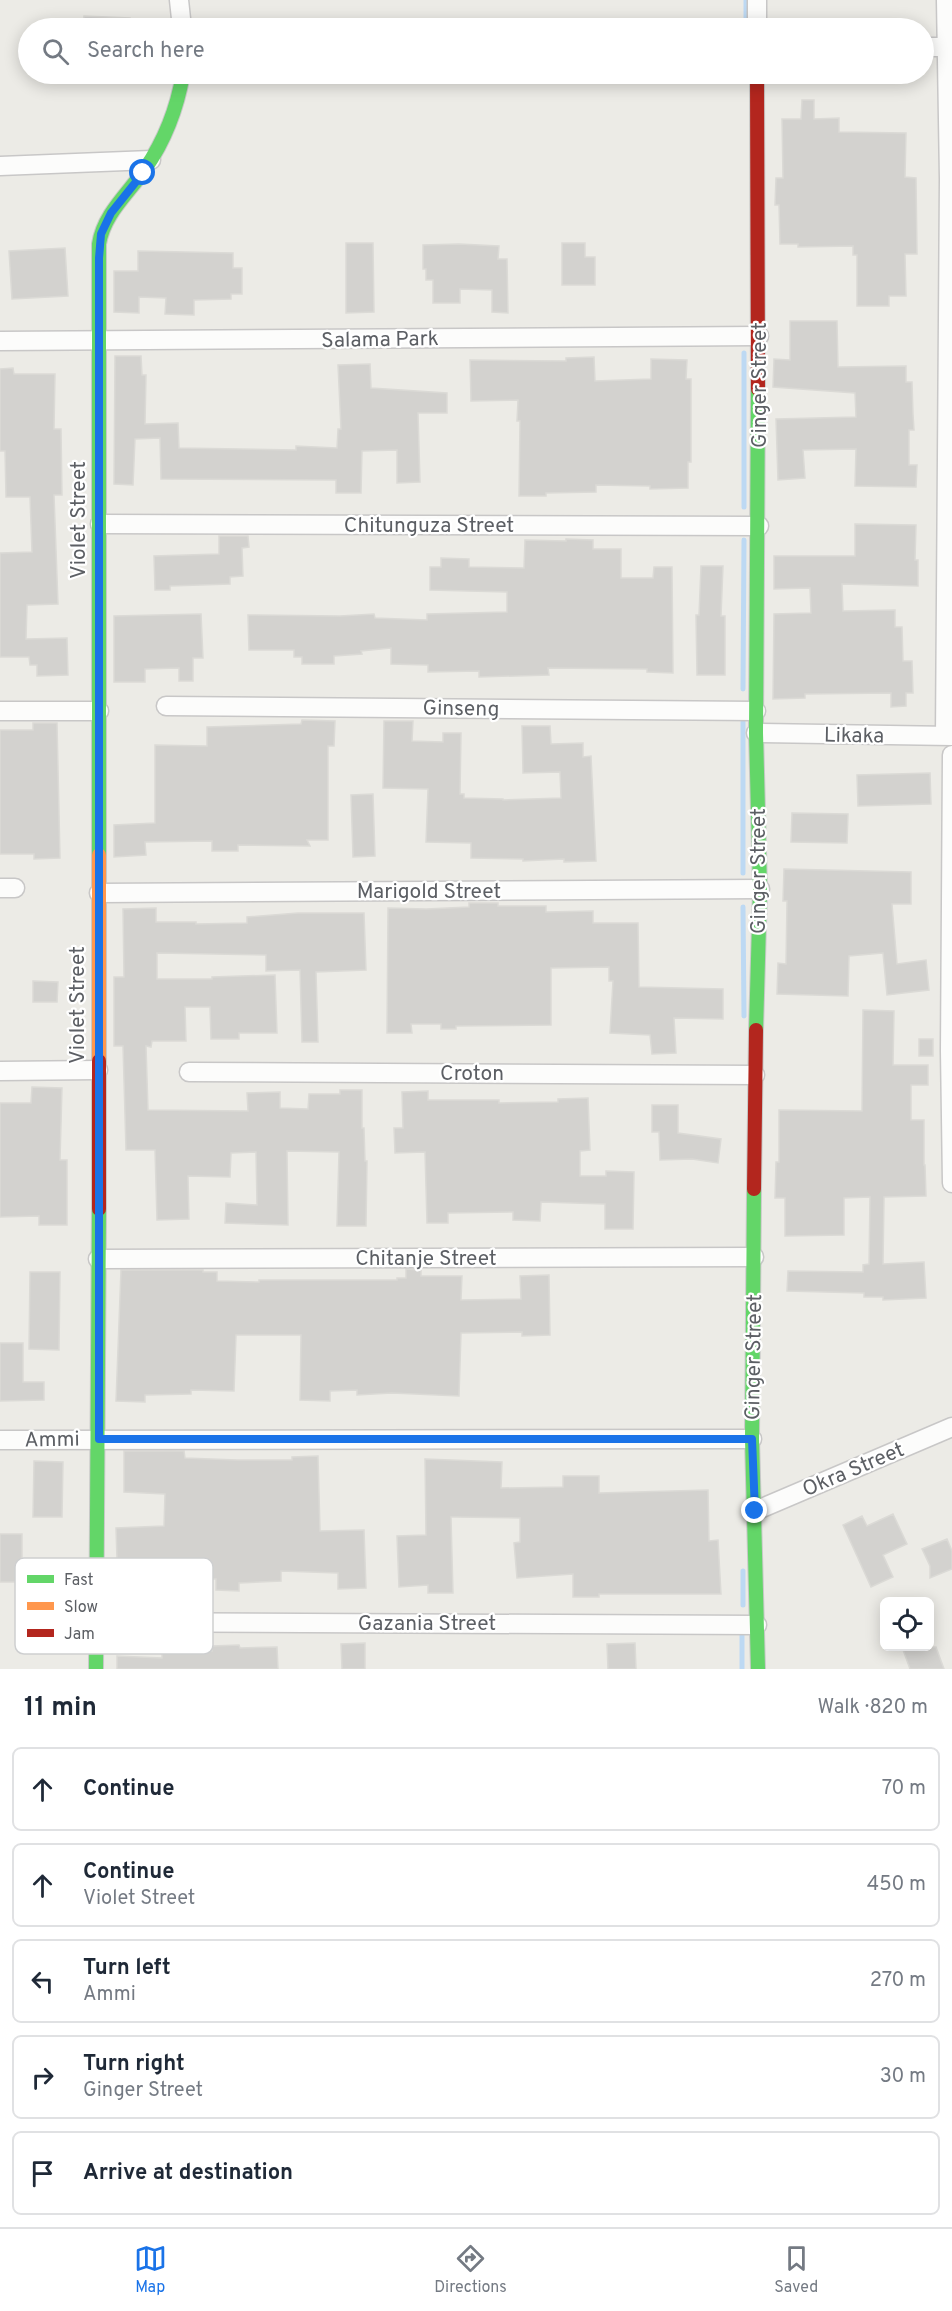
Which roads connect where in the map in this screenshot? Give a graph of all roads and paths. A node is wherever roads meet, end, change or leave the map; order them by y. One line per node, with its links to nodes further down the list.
1 (179, 0): 4 (street)
2 (757, 0): 5 (street)
3 (946, 0): 7 (street)
4 (181, 18)
5 (757, 18)
6 (934, 47): 7 (street)
7 (946, 47): 12 (street)
8 (181, 84): 10 (street, Violet Street)
9 (757, 84): 13 (street, Ginger Street)
10 (152, 160): 11 (street); 15 (street, Violet Street)
11 (0, 166)
12 (950, 179): 23 (street)
13 (759, 336): 15 (street, Salama Park); 17 (street, Ginger Street)
14 (0, 341): 15 (street, Salama Park)
15 (98, 342): 16 (street, Violet Street)
16 (100, 524): 17 (street, Chitunguza Street); 20 (street, Violet Street)
17 (759, 526): 21 (street, Ginger Street)
18 (166, 706): 21 (street, Ginseng)
19 (0, 711): 20 (street)
20 (99, 711): 26 (street, Violet Street)
21 (756, 711): 22 (street, Ginger Street)
22 (756, 734): 23 (street, Likaka); 25 (street, Ginger Street)
23 (948, 736)
24 (952, 755): 31 (street)
25 (760, 889): 26 (street, Marigold Street); 30 (street, Ginger Street)
26 (99, 893): 27 (street, Violet Street)
27 (98, 1070): 28 (street); 33 (street, Violet Street)
28 (0, 1071)
29 (189, 1072): 30 (street, Croton)
30 (755, 1075): 32 (street, Ginger Street)
31 (952, 1183)
32 (754, 1257): 33 (street, Chitanje Street); 36 (street, Ginger Street)
33 (98, 1259): 35 (street, Violet Street)
34 (952, 1427): 38 (street, Okra Street)
35 (99, 1439): 36 (street, Ammi); 37 (street, Ammi); 39 (street, Violet Street)
36 (752, 1439): 38 (street, Ginger Street)
37 (0, 1440)
38 (755, 1511): 41 (street, Ginger Street)
39 (97, 1558)
40 (213, 1623): 41 (street, Gazania Street)
41 (757, 1625): 42 (street, Ginger Street)
42 (758, 1669)

